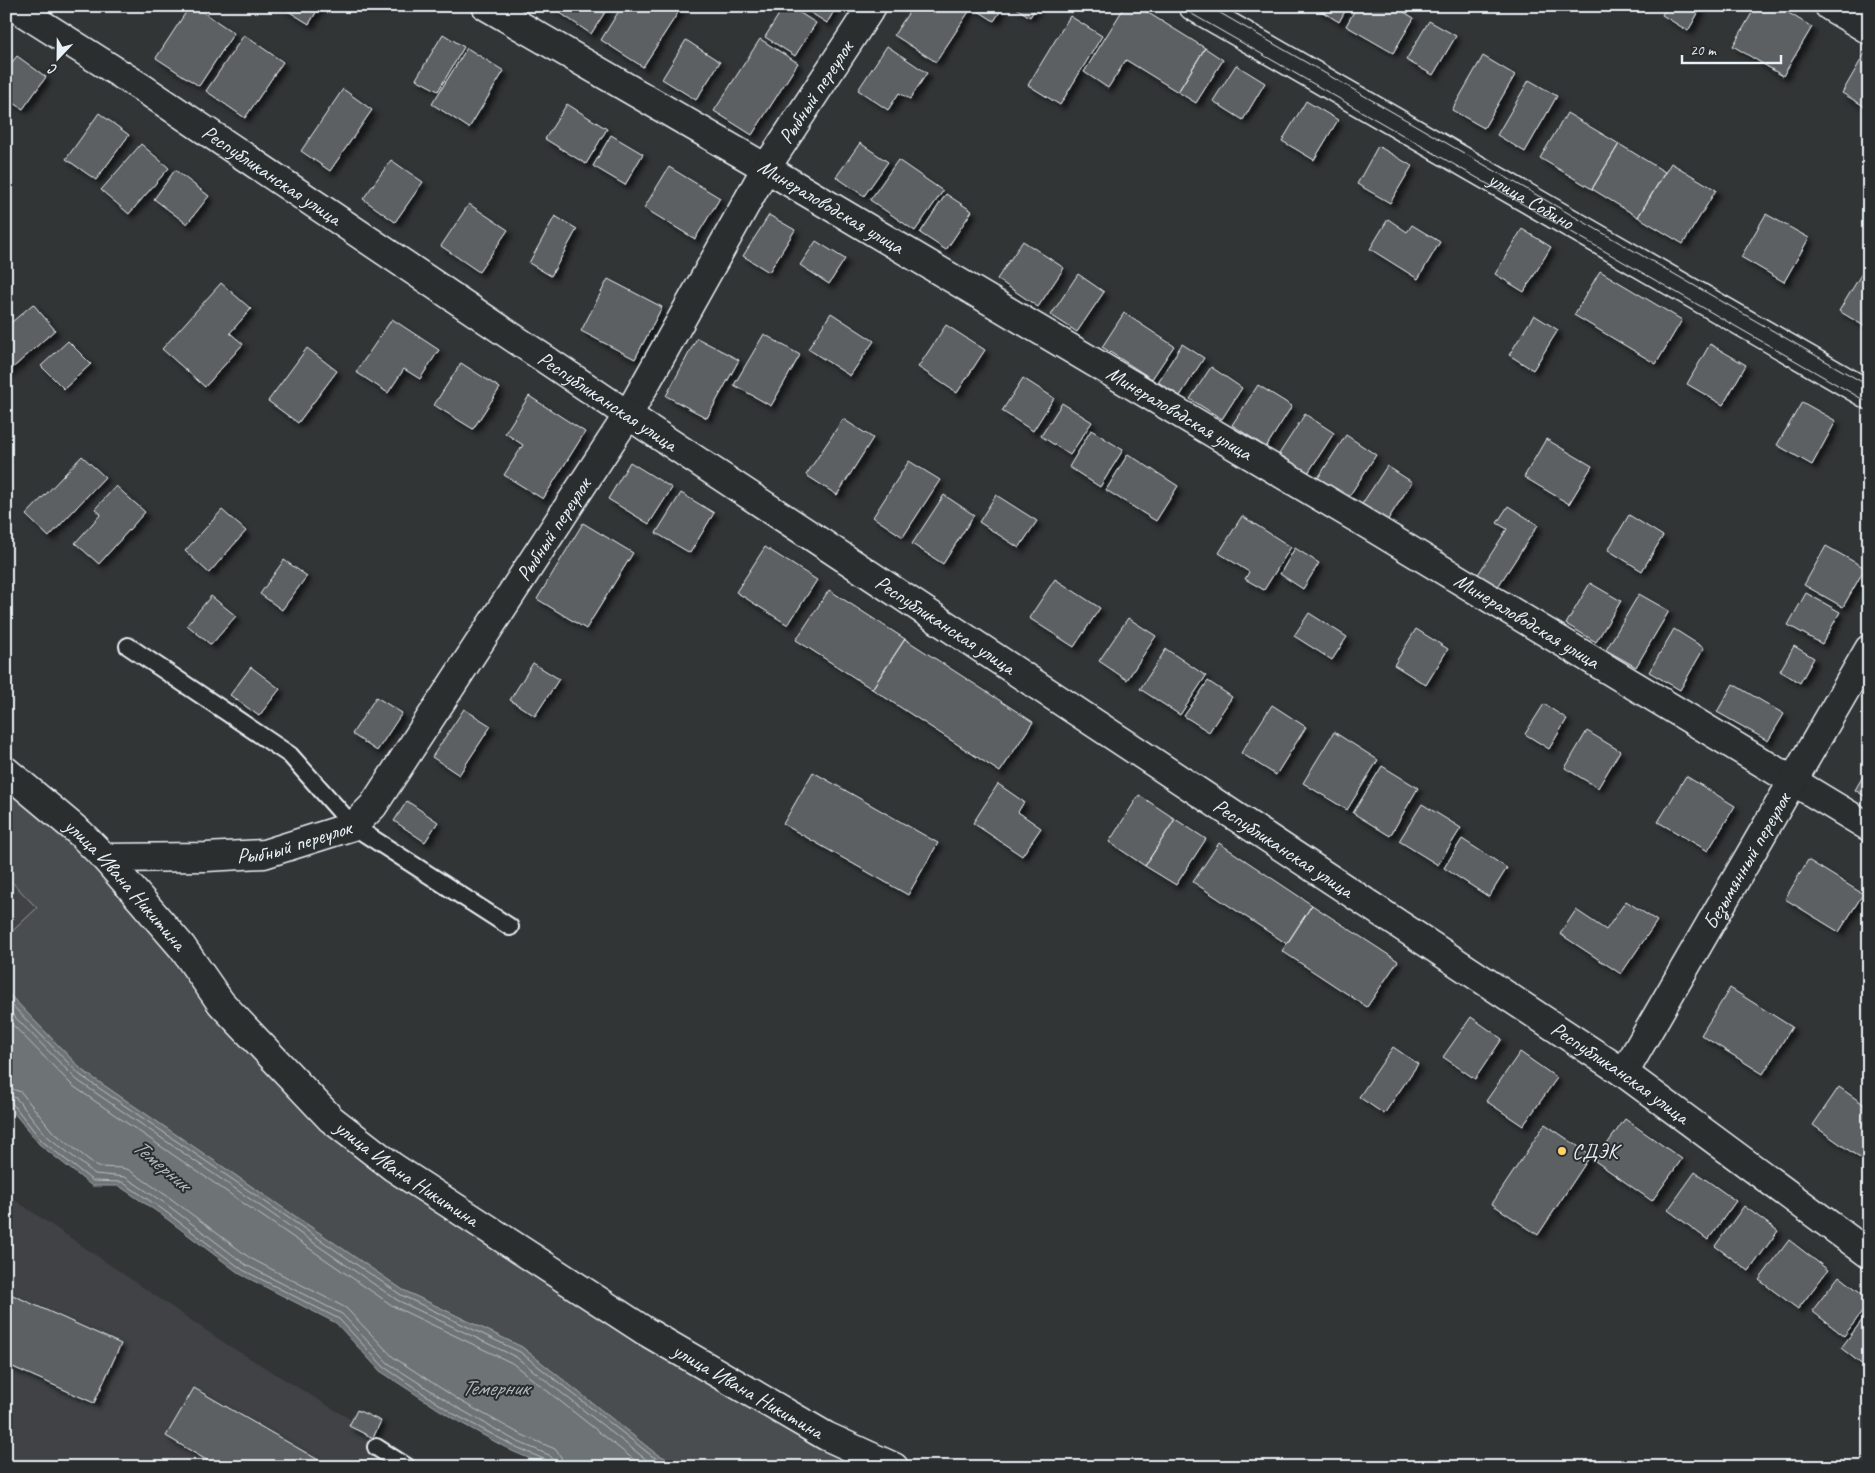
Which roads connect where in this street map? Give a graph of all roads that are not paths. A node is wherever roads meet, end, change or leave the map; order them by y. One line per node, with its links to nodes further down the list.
1 (13, 6): 9 (street, Республиканская улица)
2 (486, 6): 7 (street, Минераловодская улица)
3 (872, 6): 7 (street, Рыбный переулок)
4 (1193, 6): 8 (street, улица Собино)
5 (1829, 6): 6 (street)
6 (1869, 30)
7 (766, 168): 9 (street, Рыбный переулок); 13 (street, Минераловодская улица)
8 (1869, 395)
9 (628, 415): 14 (street, Рыбный переулок); 18 (street, Республиканская улица)
10 (128, 646): 14 (lane)
11 (1869, 649): 13 (street, Безымянный переулок)
12 (6, 771): 16 (street, улица Ивана Никитина)
13 (1790, 782): 15 (street, Минераловодская улица); 18 (street, Безымянный переулок)
14 (353, 826): 16 (street, Рыбный переулок); 17 (lane)
15 (1869, 827)
16 (105, 858): 22 (street, улица Ивана Никитина)
17 (510, 927)
18 (1624, 1073): 19 (street, Республиканская улица)
19 (1869, 1254)
20 (376, 1447): 21 (lane)
21 (407, 1467)
22 (894, 1467)

